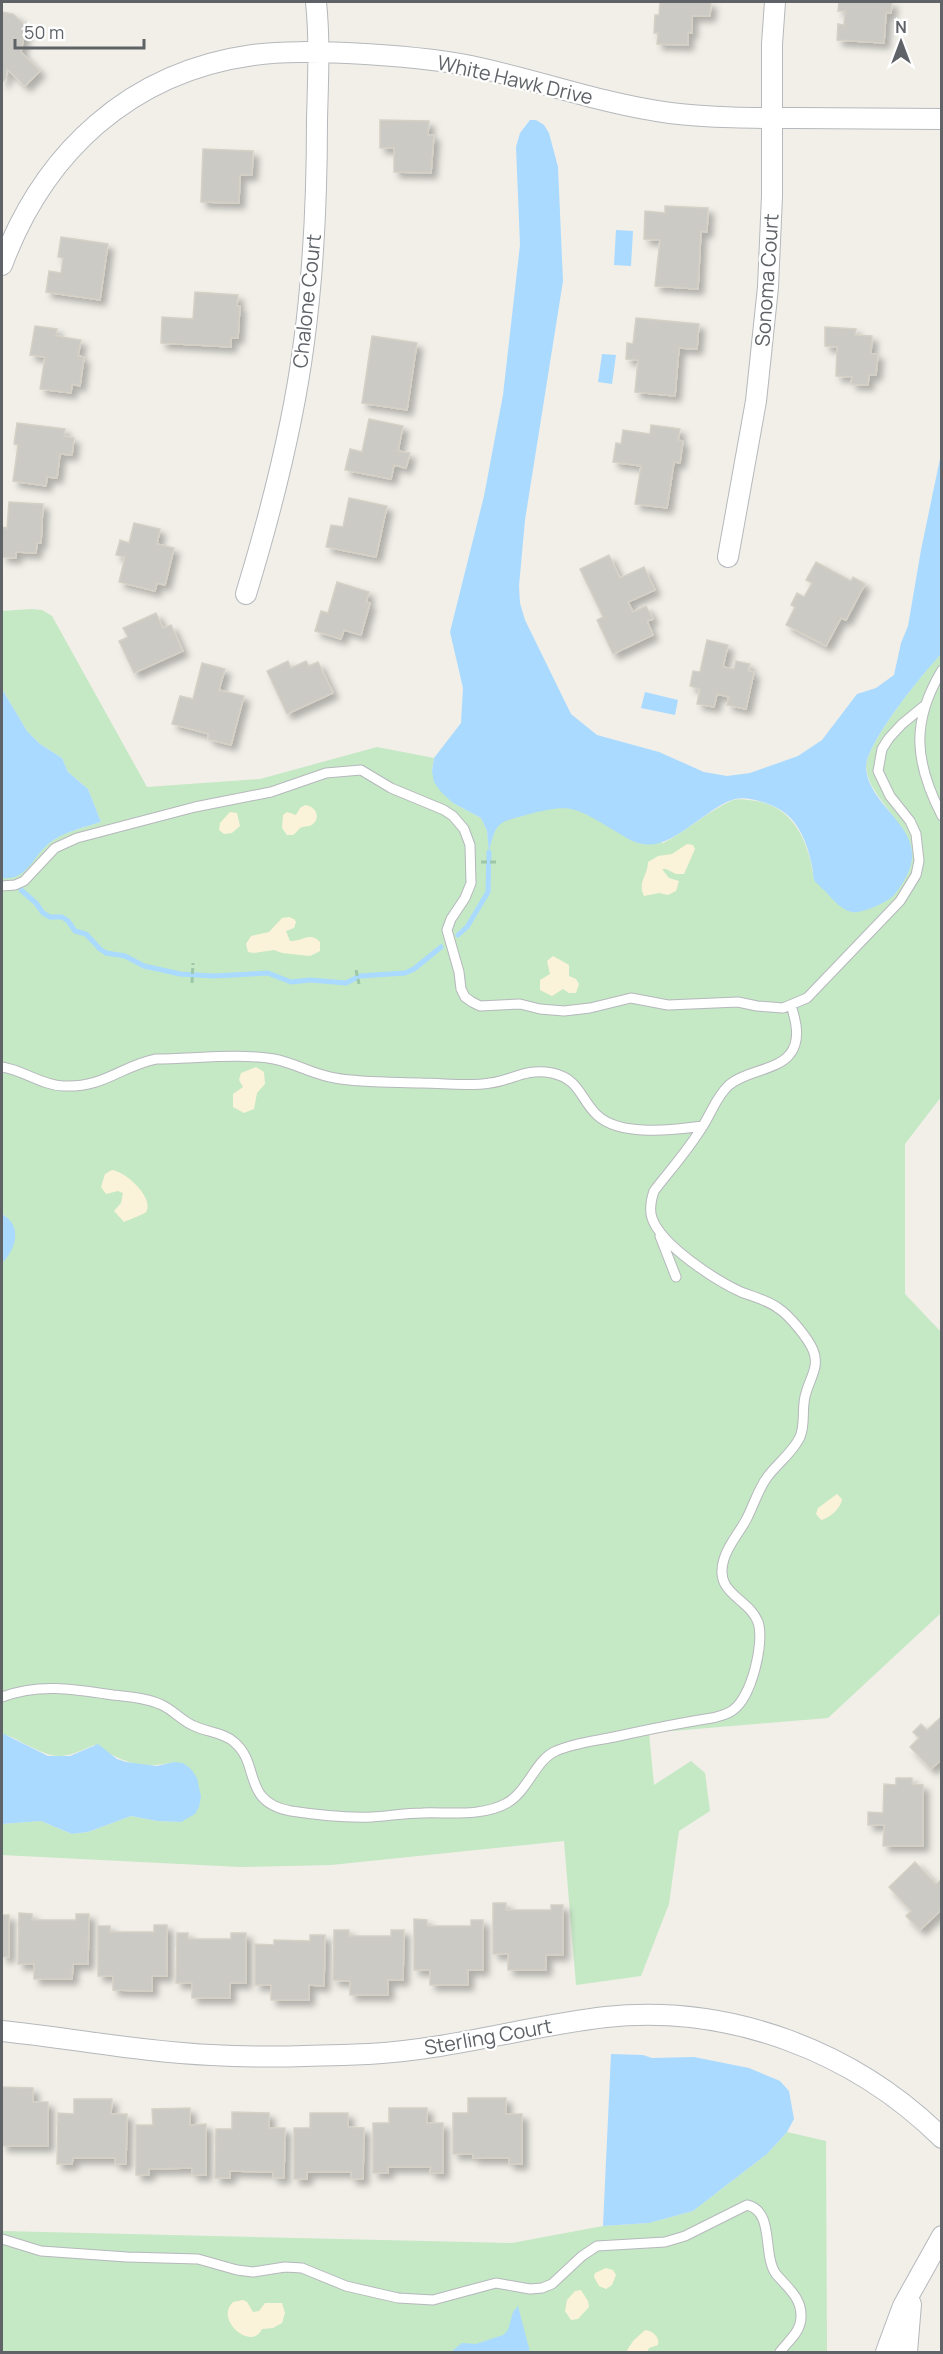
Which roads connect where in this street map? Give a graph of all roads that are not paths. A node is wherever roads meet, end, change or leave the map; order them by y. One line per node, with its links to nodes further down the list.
1 (316, 2): 3 (street, Chalone Court)
2 (775, 2): 4 (street, Sonoma Court)
3 (318, 52): 4 (street, White Hawk Drive); 6 (street, White Hawk Drive); 8 (street, Chalone Court)
4 (774, 118): 5 (street, White Hawk Drive); 7 (street, Sonoma Court)
5 (942, 119)
6 (2, 265)
7 (728, 557)
8 (246, 594)
9 (942, 670): 10 (lane)
10 (924, 706): 11 (lane); 13 (lane)
11 (942, 816)
12 (2, 886): 13 (lane)
13 (791, 1005): 15 (lane)
14 (2, 1067): 15 (lane)
15 (703, 1126): 16 (lane)
16 (657, 1228): 17 (lane); 18 (lane)
17 (676, 1277)
18 (2, 1697)
19 (2, 2031): 20 (street, Sterling Court)
20 (942, 2138)
21 (942, 2236): 23 (street)
22 (2, 2239): 24 (lane)
23 (916, 2283): 25 (street); 26 (street)
24 (780, 2352)
25 (886, 2352)
26 (907, 2352)

